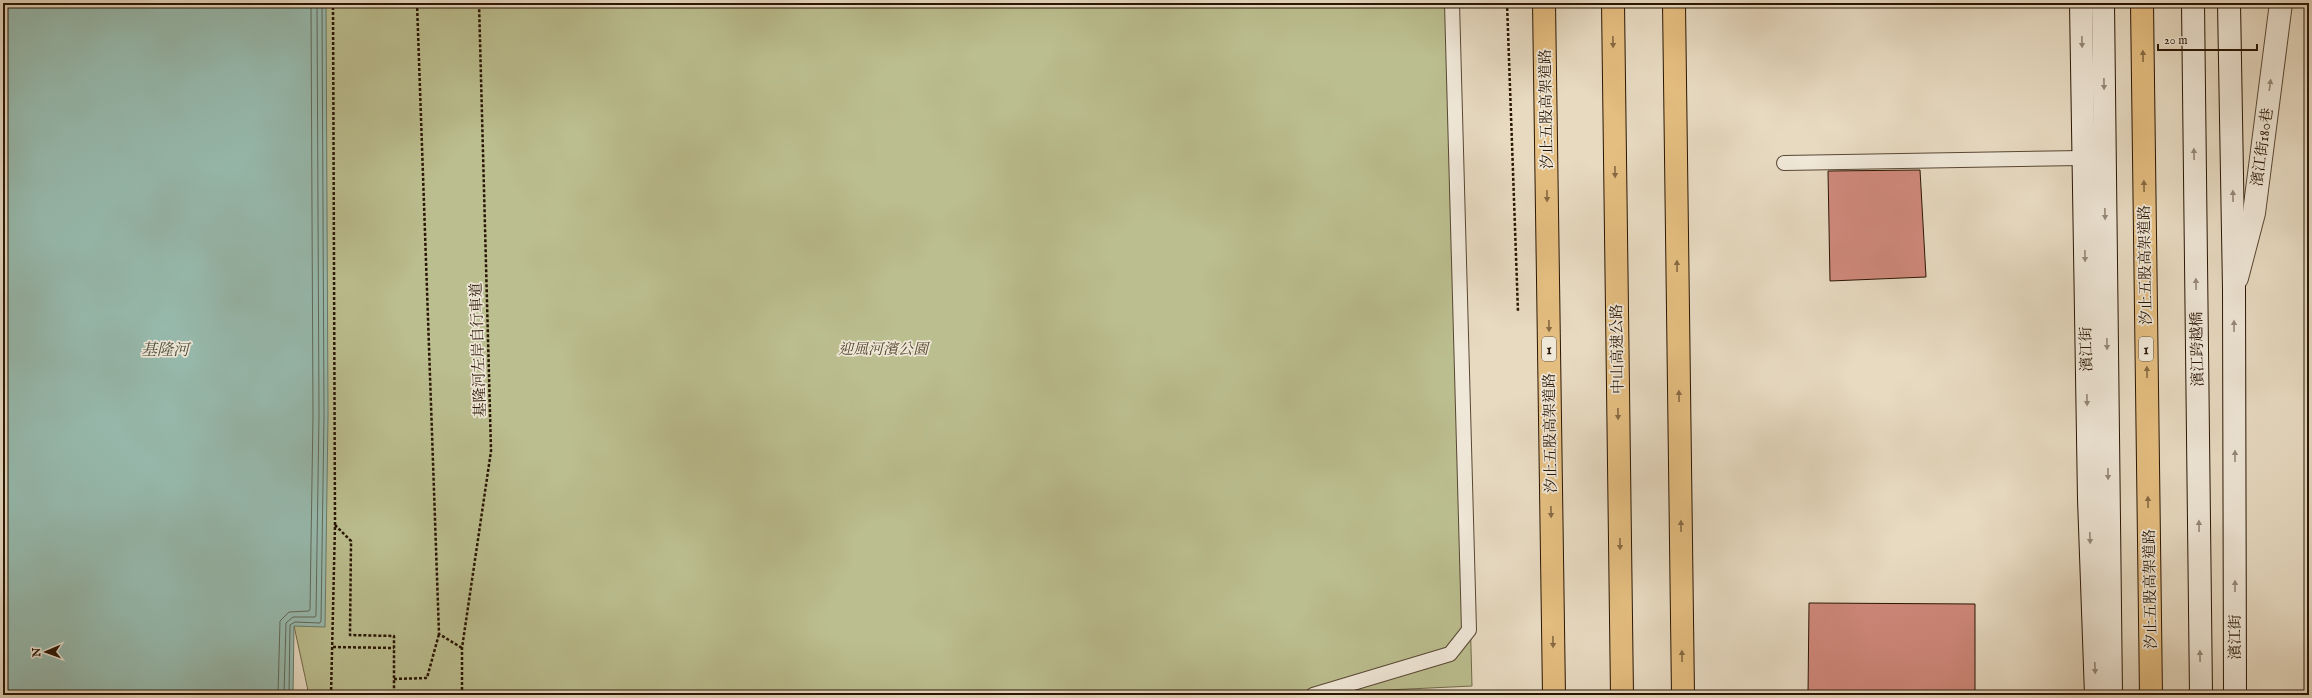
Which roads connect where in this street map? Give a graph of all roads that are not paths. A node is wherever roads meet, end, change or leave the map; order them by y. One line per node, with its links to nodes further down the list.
1 (1452, 3): 14 (lane)
2 (1544, 3): 15 (highway, 汐止五股高架道路 / 1, one-way to 15, bridge)
3 (1613, 3): 16 (highway, 中山高速公路, one-way to 16)
4 (1674, 3): 17 (highway, one-way to 4)
5 (2081, 3): 11 (main road, 濱江街, one-way to 11)
6 (2103, 3): 19 (main road, 濱江街, one-way to 19)
7 (2142, 3): 20 (highway, 汐止五股高架道路 / 1, one-way to 7)
8 (2192, 3): 21 (main road, 濱江跨越橋, one-way to 8)
9 (2229, 3): 13 (main road, 濱江街, one-way to 9)
10 (2281, 3): 13 (main road, 濱江街180巷, one-way to 10)
11 (2083, 158): 12 (lane); 18 (main road, 濱江街, one-way to 18)
12 (1784, 163)
13 (2234, 289): 22 (main road, 濱江街, one-way to 13)
14 (1313, 695)
15 (1554, 695)
16 (1622, 695)
17 (1683, 695)
18 (2096, 695)
19 (2110, 695)
20 (2151, 695)
21 (2201, 695)
22 (2235, 695)

